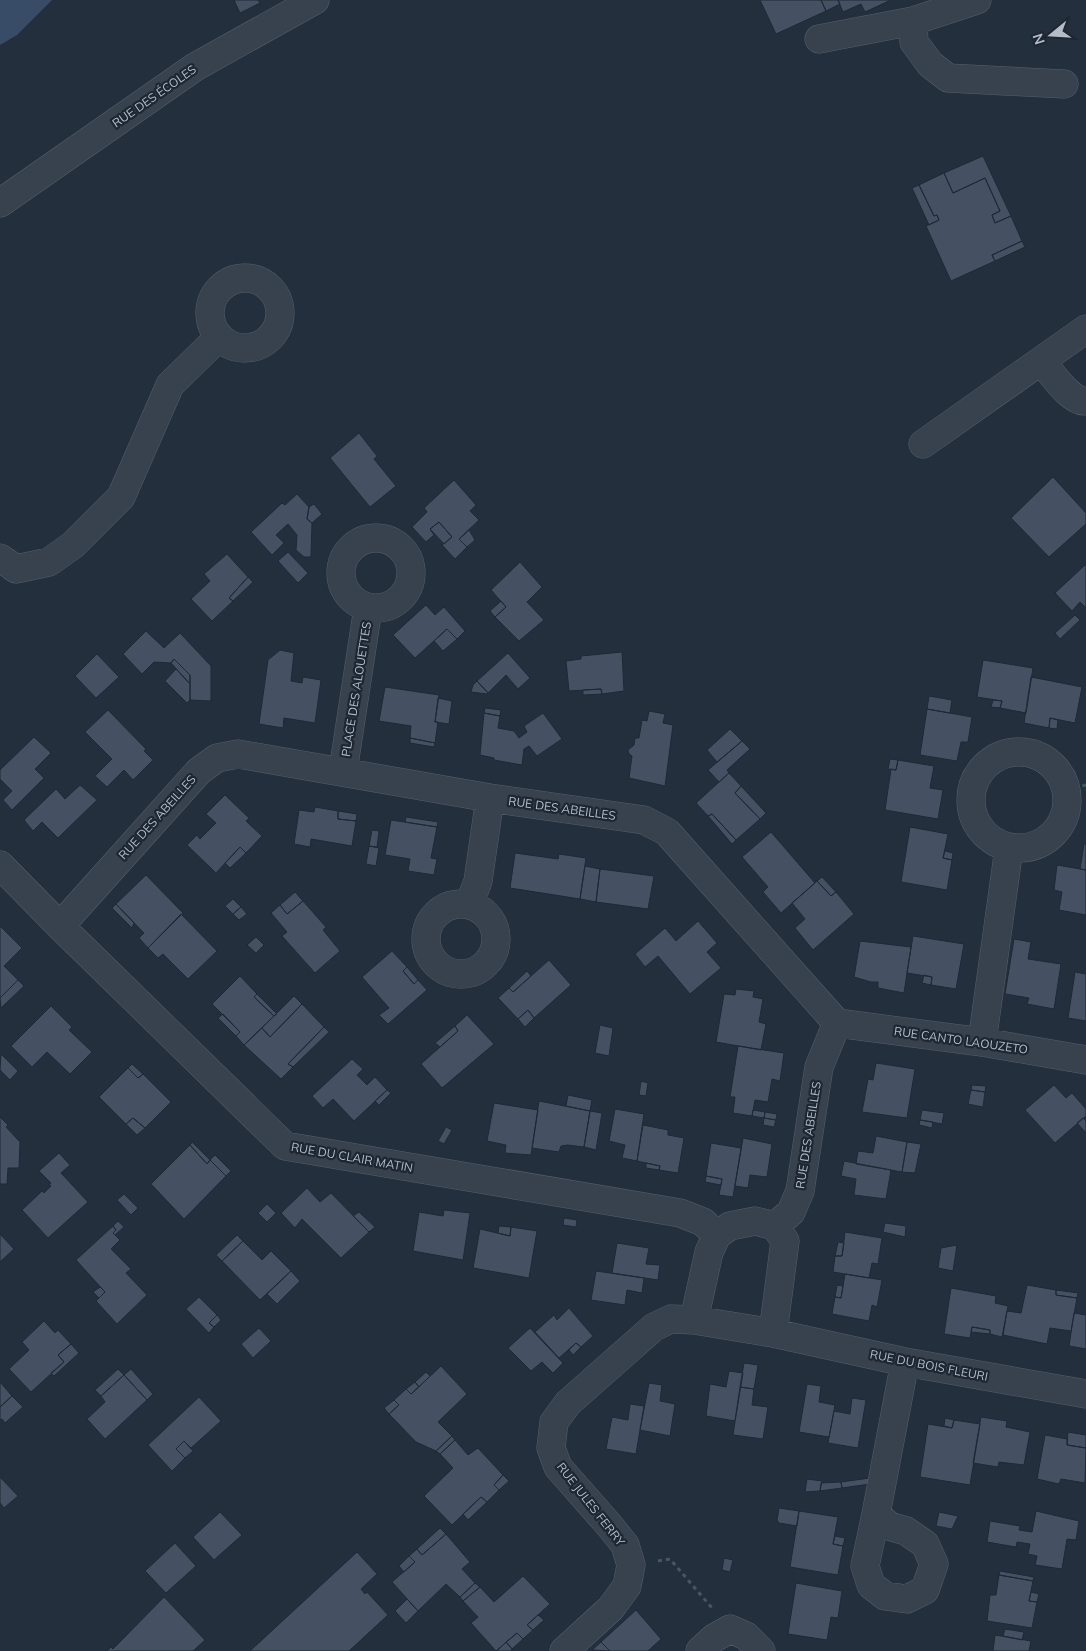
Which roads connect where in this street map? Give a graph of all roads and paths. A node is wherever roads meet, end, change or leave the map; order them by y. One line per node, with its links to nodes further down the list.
1 (315, 0): 6 (street, RUE DES ÉCOLES)
2 (977, 0): 3 (street)
3 (913, 21): 4 (street); 5 (street)
4 (819, 39)
5 (1064, 84)
6 (0, 203)
7 (1086, 329): 9 (street)
8 (219, 338): 12 (street)
9 (1041, 360): 10 (street); 11 (street)
10 (1086, 402)
11 (923, 444)
12 (0, 558)
13 (368, 608): 14 (street, PLACE DES ALOUETTES)
14 (343, 771): 16 (street, RUE DES ABEILLES); 20 (street, RUE DES ABEILLES)
15 (1077, 787): 17 (street); 17 (street)
16 (490, 798): 19 (street); 21 (street, RUE DES ABEILLES)
17 (1009, 848): 22 (street)
18 (0, 865): 20 (street, RUE DU CLAIR MATIN)
19 (469, 905)
20 (60, 926): 25 (street, RUE DU CLAIR MATIN)
21 (836, 1023): 22 (street, RUE CANTO LAOUZETO); 24 (street, RUE DES ABEILLES)
22 (982, 1042): 23 (street, RUE CANTO LAOUZETO)
23 (1086, 1060)
24 (776, 1226): 25 (street); 27 (street)
25 (718, 1235): 26 (street)
26 (694, 1320): 27 (street, RUE JULES FERRY); 31 (street, RUE JULES FERRY)
27 (773, 1333): 28 (street, RUE DU BOIS FLEURI)
28 (905, 1362): 29 (street, RUE DU BOIS FLEURI); 30 (street)
29 (1086, 1394)
30 (876, 1514)
31 (631, 1565): 32 (path); 33 (street)
32 (730, 1629): 34 (street); 35 (street)
33 (564, 1651)
34 (700, 1651)
35 (761, 1651)

